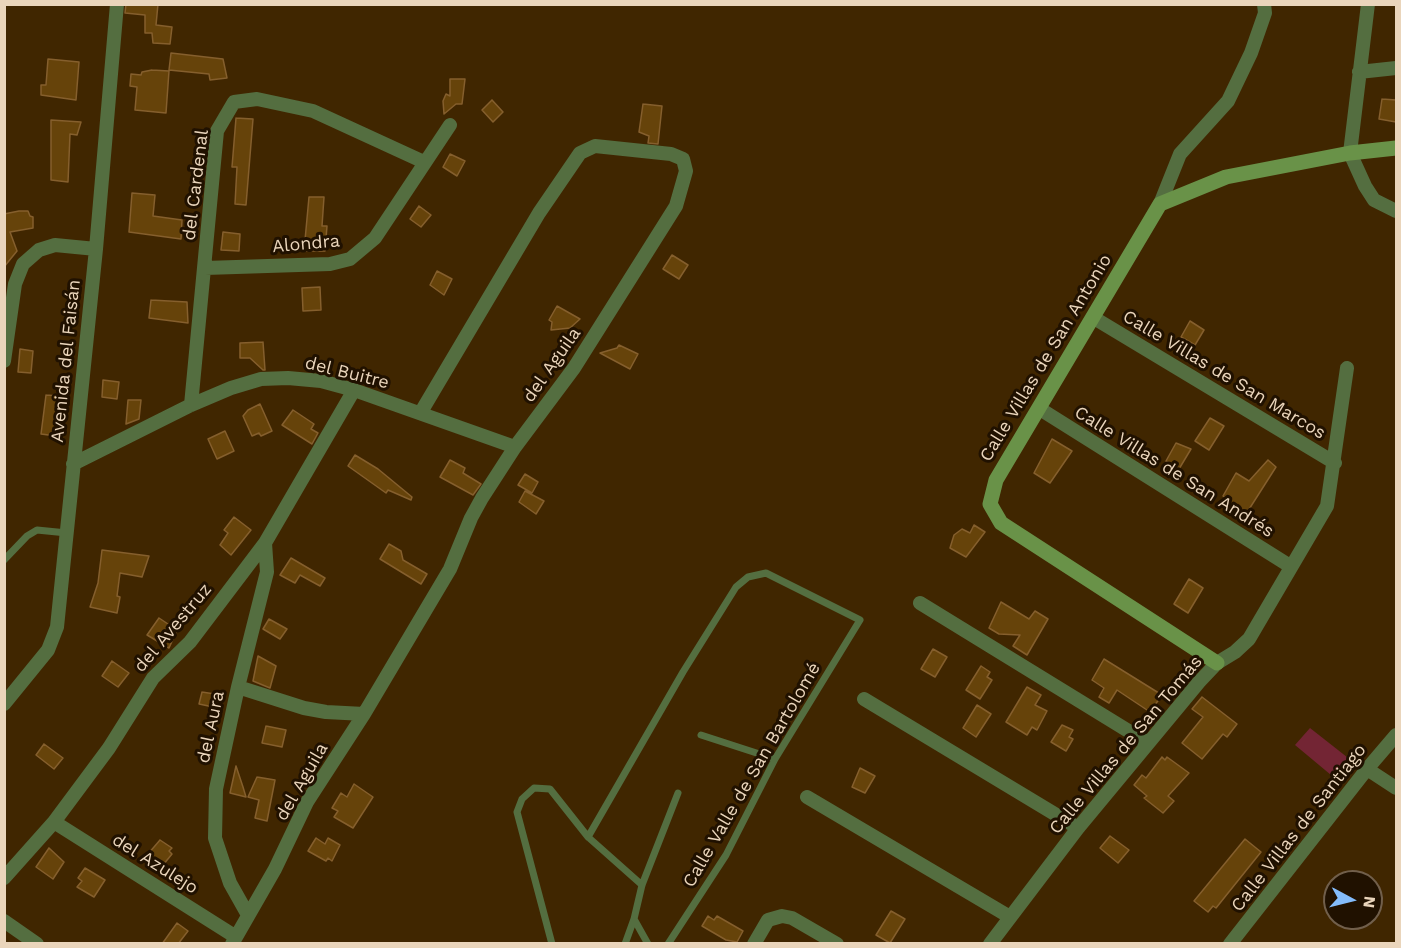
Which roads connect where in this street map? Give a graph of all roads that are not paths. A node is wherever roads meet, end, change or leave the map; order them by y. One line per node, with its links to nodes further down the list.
1 (117, 4): 12 (street, Avenida del Faisán)
2 (1264, 4): 10 (street)
3 (1368, 4): 5 (street)
4 (1396, 68): 5 (street)
5 (1359, 72): 8 (street)
6 (450, 125): 9 (street, Alondra)
7 (1396, 148): 8 (street)
8 (1350, 153): 10 (street); 11 (street)
9 (423, 162): 13 (street, Alondra); 13 (street, del Cardenal)
10 (1160, 204): 14 (street, Calle Villas de San Antonio)
11 (1396, 212)
12 (96, 249): 15 (street); 23 (street, Avenida del Faisán)
13 (205, 268): 18 (street, del Cardenal)
14 (1094, 318): 19 (street, Calle Villas de San Antonio); 22 (street, Calle Villas de San Marcos)
15 (4, 361)
16 (1347, 368): 22 (street, Calle Villas de San Tomás)
17 (354, 390): 18 (street, del Buitre); 20 (street, del Buitre); 25 (street, del Avestruz)
18 (190, 405): 23 (street, del Buitre)
19 (1040, 409): 27 (street, Calle Villas de San Andrés); 29 (street, Calle Villas de San Antonio)
20 (422, 412): 21 (street, del Buitre); 21 (street, del Aguila)
21 (515, 447): 33 (street, del Aguila)
22 (1335, 463): 27 (street, Calle Villas de San Tomás)
23 (73, 464): 24 (street, Avenida del Faisán)
24 (67, 533): 26 (lane); 32 (street, Avenida del Faisán)
25 (265, 543): 30 (street, del Aura); 42 (street, del Avestruz)
26 (4, 560)
27 (1290, 566): 29 (street, Calle Villas de San Tomás)
28 (921, 603): 36 (street)
29 (1217, 663): 36 (street, Calle Villas de San Tomás)
30 (238, 687): 33 (street); 47 (street, del Aura)
31 (864, 699): 43 (street)
32 (4, 704)
33 (364, 714): 47 (street, del Aguila)
34 (701, 735): 37 (lane)
35 (1396, 735): 38 (street, Calle Villas de Santiago)
36 (1148, 743): 43 (street, Calle Villas de San Tomás)
37 (775, 759): 44 (lane, Calle Valle de San Bartolomé); 56 (lane, Calle Valle de San Bartolomé)
38 (1367, 769): 39 (street); 60 (street, Calle Villas de Santiago)
39 (1396, 788)
40 (678, 793): 46 (lane)
41 (807, 797): 48 (street)
42 (54, 822): 45 (street, del Avestruz); 51 (street, del Azulejo)
43 (1078, 828): 48 (street, Calle Villas de San Tomás)
44 (588, 837): 46 (lane); 53 (lane)
45 (4, 878)
46 (642, 885): 49 (lane)
47 (248, 915): 51 (street, del Aguila)
48 (1010, 917): 59 (street, Calle Villas de San Tomás)
49 (634, 919): 54 (lane); 55 (lane)
50 (4, 921): 52 (street)
51 (234, 940)
52 (37, 944)
53 (552, 944)
54 (624, 944)
55 (648, 944)
56 (668, 944)
57 (754, 944): 58 (street)
58 (837, 944)
59 (990, 944)
60 (1230, 944)

